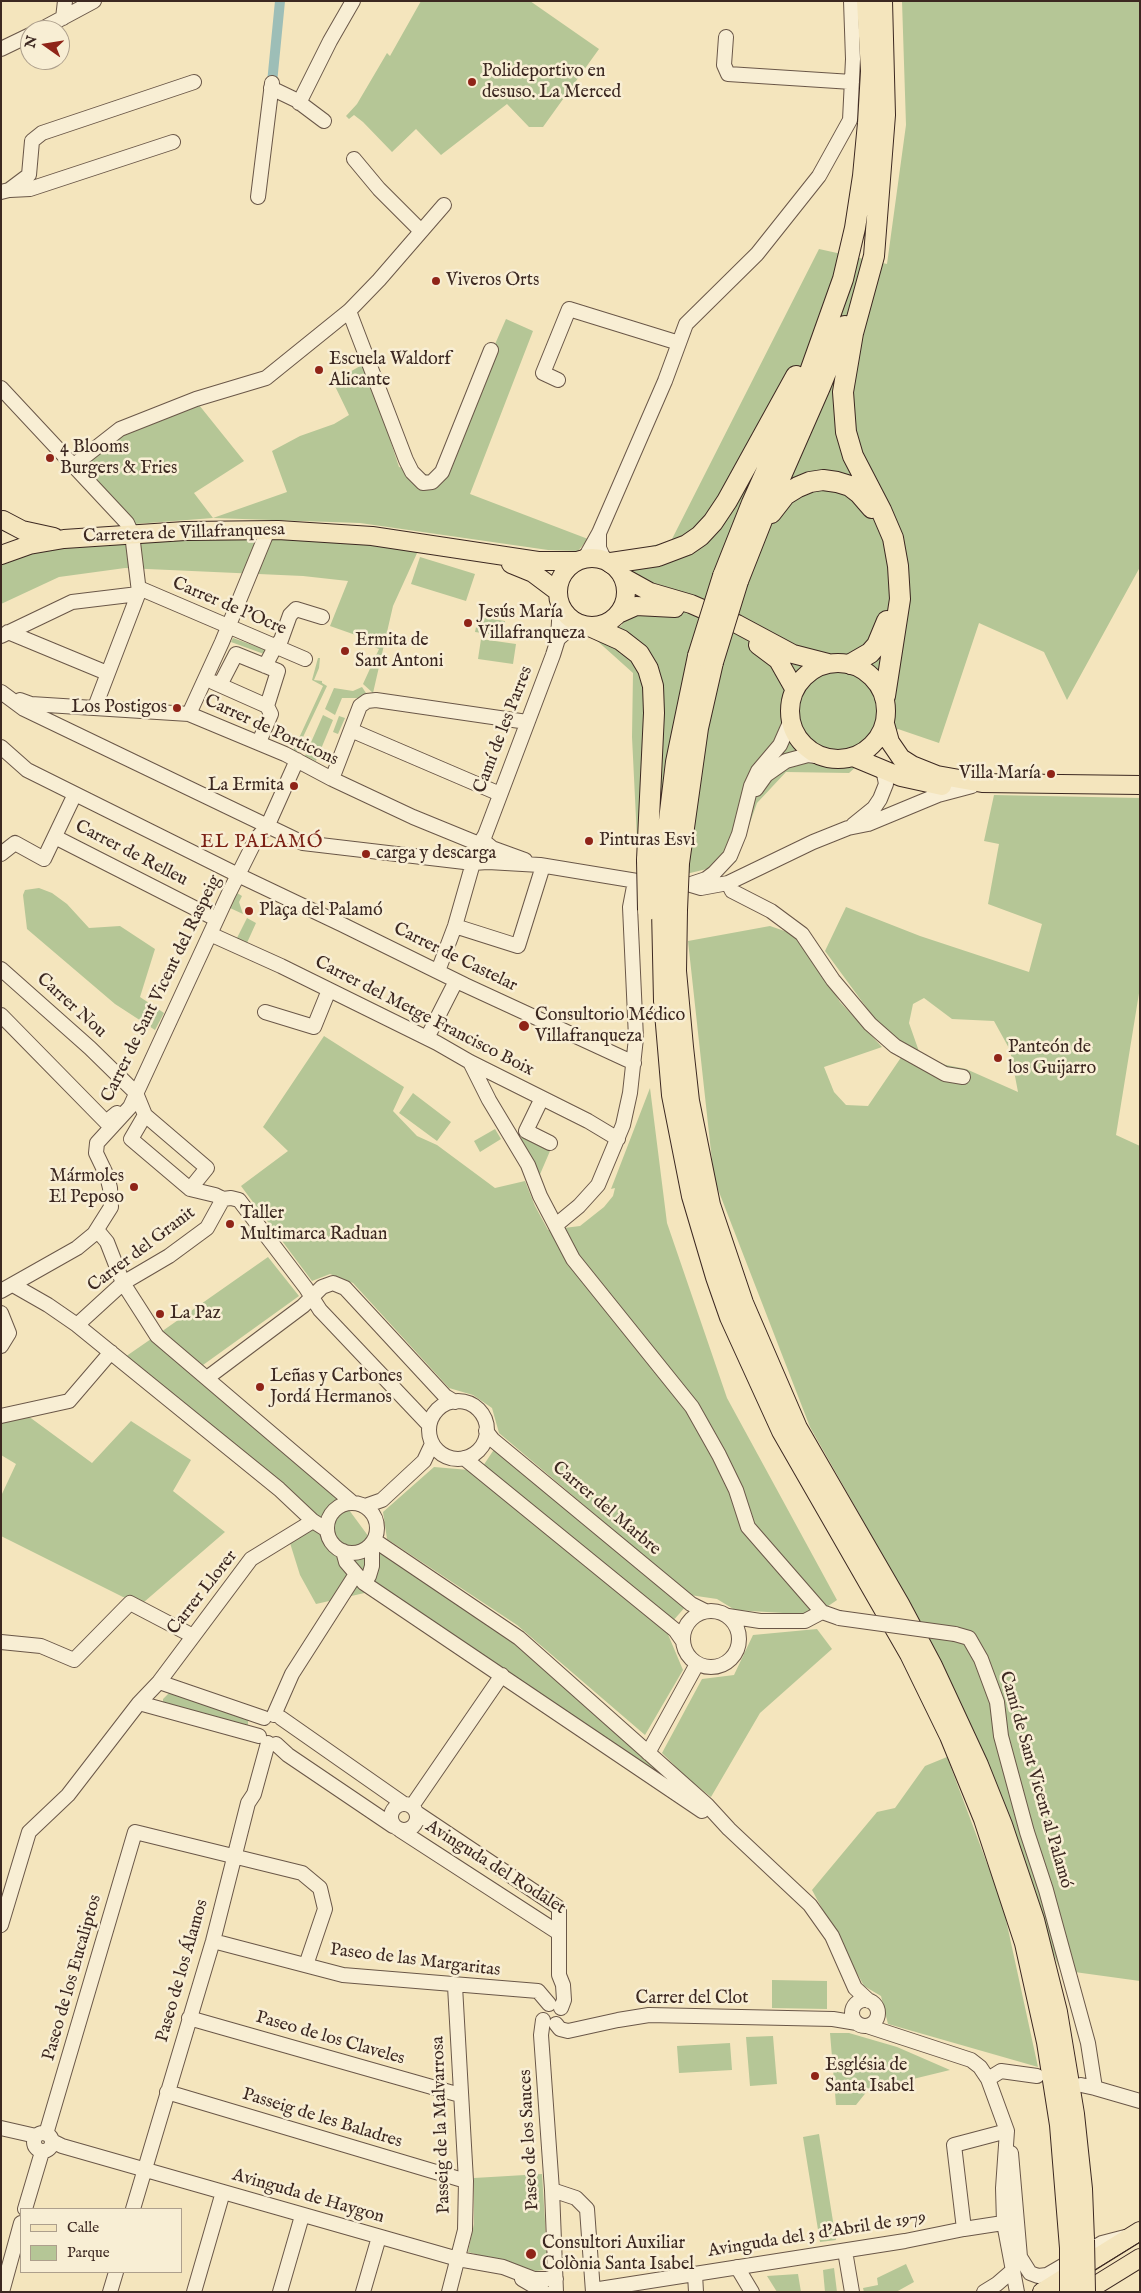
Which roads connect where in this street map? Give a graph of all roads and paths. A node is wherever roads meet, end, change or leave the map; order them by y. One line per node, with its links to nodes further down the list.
1 (65, 1): 7 (street)
2 (94, 1): 7 (street)
3 (353, 1): 14 (street)
4 (851, 1): 13 (street)
5 (867, 1): 24 (highway)
6 (882, 1): 21 (highway)
7 (63, 18): 8 (street)
8 (59, 20)
9 (726, 37): 13 (street)
10 (20, 40): 11 (street)
11 (1, 49)
12 (194, 82): 18 (street)
13 (852, 82): 25 (street)
14 (299, 102): 15 (street); 19 (street)
15 (324, 121)
16 (173, 142): 18 (street)
17 (354, 159): 22 (street)
18 (5, 191)
19 (258, 197)
20 (444, 205): 22 (street)
21 (875, 226): 34 (highway); 59 (highway)
22 (420, 230): 23 (street)
23 (349, 311): 26 (street); 29 (street)
24 (825, 333): 39 (highway); 40 (highway)
25 (679, 344): 27 (street); 32 (street)
26 (491, 350)
27 (558, 380)
28 (1, 388): 29 (street)
29 (74, 465): 33 (street)
30 (2, 518): 35 (main road, Carretera de Villafranquesa); 37 (main road)
31 (268, 530): 33 (main road, Carretera de Villafranquesa); 36 (main road, Carretera de Villafranquesa); 45 (street)
32 (599, 533): 38 (street); 39 (street)
33 (132, 534): 35 (main road, Carretera de Villafranquesa); 41 (street)
34 (755, 538): 40 (highway); 52 (highway)
35 (64, 539): 37 (main road, Carretera de Villafranquesa)
36 (482, 553): 38 (main road, Carretera de Villafranquesa); 42 (main road, Carretera de Villafranquesa)
37 (1, 554)
38 (581, 560): 39 (main road); 42 (main road)
39 (613, 567): 43 (main road); 51 (main road)
40 (731, 578): 87 (highway, bridge)
41 (139, 591): 45 (street, Carrer de l'Ocre); 47 (street, Carrer de l'Ocre); 54 (street)
42 (559, 598): 46 (main road); 48 (street, Camí de les Parres)
43 (618, 614): 46 (main road); 57 (main road)
44 (322, 617): 49 (street)
45 (229, 626): 49 (street, Carrer de l'Ocre); 55 (street)
46 (586, 626): 48 (street); 87 (highway)
47 (5, 634): 54 (street)
48 (558, 639): 66 (street, Camí de les Parres)
49 (275, 647): 50 (street, Carrer de l'Ocre); 53 (street)
50 (305, 659)
51 (828, 663): 52 (main road); 57 (main road)
52 (851, 664): 59 (main road)
53 (266, 666): 56 (street); 61 (street)
54 (107, 674): 62 (street)
55 (206, 679): 56 (street); 63 (street)
56 (220, 685): 61 (street)
57 (794, 690): 65 (main road)
58 (4, 694): 60 (street, Carrer de Porticons); 64 (street)
59 (885, 696): 67 (main road)
60 (51, 704): 62 (street, Carrer de Porticons); 64 (street)
61 (267, 706): 69 (street)
62 (95, 707): 63 (street, Carrer de Porticons)
63 (189, 714): 69 (street, Carrer de Porticons)
64 (47, 719): 81 (street)
65 (791, 720): 71 (main road); 80 (street)
66 (527, 722): 68 (street); 79 (street, Camí de les Parres)
67 (885, 724): 72 (main road); 76 (main road)
68 (353, 731): 75 (street); 79 (street)
69 (259, 742): 73 (street, Carrer de Porticons)
70 (1, 747): 78 (street, Carrer de Castelar)
71 (823, 757): 72 (main road); 80 (street)
72 (853, 757): 74 (main road)
73 (297, 760): 75 (street, Carrer de Porticons); 81 (street, Carrer de Sant Vicent del Raspeig)
74 (883, 769): 76 (main road); 82 (street)
75 (332, 779): 84 (street, Carrer de Porticons)
76 (977, 785): 77 (main road); 82 (street)
77 (1140, 785)
78 (75, 794): 83 (street); 90 (street, Carrer de Castelar)
79 (500, 794): 84 (street, Camí de les Parres)
80 (748, 803): 86 (street)
81 (267, 828): 84 (street); 90 (street, Carrer de Sant Vicent del Raspeig)
82 (848, 828): 89 (street)
83 (55, 837): 85 (street); 93 (street, Carrer de Relleu)
84 (483, 851): 88 (street); 94 (street, Camí de les Parres)
85 (1, 854)
86 (730, 856): 89 (street); 91 (street)
87 (663, 862): 92 (highway, bridge); 92 (highway, bridge)
88 (542, 866): 94 (street); 104 (street)
89 (748, 874): 91 (street)
90 (238, 875): 93 (street, Carrer de Sant Vicent del Raspeig); 97 (street, Carrer de Castelar)
91 (728, 883): 105 (street)
92 (662, 910): 196 (highway); 196 (highway)
93 (216, 919): 95 (street, Carrer de Sant Vicent del Raspeig)
94 (455, 926): 97 (street, Camí de les Parres)
95 (210, 934): 99 (street, Carrer del Metge Francisco Boix); 106 (street, Carrer de Sant Vicent del Raspeig)
96 (1, 969): 106 (street, Carrer Nou)
97 (438, 971): 98 (street, Carrer de Castelar)
98 (456, 980): 102 (street); 104 (street, Carrer de Castelar)
99 (329, 990): 100 (street); 102 (street, Carrer del Metge Francisco Boix)
100 (265, 1012)
101 (1, 1015): 106 (street)
102 (428, 1038): 103 (street, Carrer del Metge Francisco Boix)
103 (470, 1062): 107 (street, Carrer del Metge Francisco Boix); 113 (street, Camí de Sant Vicent al Palamó)
104 (634, 1063): 109 (street)
105 (963, 1077)
106 (136, 1093): 108 (street); 114 (street, Carrer de Sant Vicent del Raspeig)
107 (542, 1098): 109 (street, Carrer del Metge Francisco Boix); 110 (street)
108 (145, 1115): 111 (street); 111 (street)
109 (618, 1139): 113 (street)
110 (550, 1143)
111 (190, 1189): 112 (street)
112 (223, 1199): 115 (street, Carrer del Granit); 117 (street)
113 (556, 1225): 140 (street, Camí de Sant Vicent al Palamó)
114 (97, 1230): 115 (street); 116 (street)
115 (123, 1283): 119 (street, Carrer del Granit); 122 (street)
116 (7, 1288): 119 (street)
117 (311, 1298): 122 (street); 123 (street); 125 (street)
118 (1, 1313): 120 (street)
119 (76, 1325): 121 (street)
120 (1, 1346)
121 (111, 1352): 124 (street); 134 (street)
122 (207, 1378): 132 (street)
123 (455, 1402): 125 (street); 126 (street)
124 (1, 1416)
125 (429, 1426): 127 (street)
126 (486, 1431): 129 (street); 139 (street, Carrer del Marbre)
127 (432, 1444): 128 (street); 130 (street)
128 (444, 1456): 129 (street); 130 (street)
129 (464, 1458): 145 (street)
130 (424, 1461): 131 (street)
131 (382, 1500): 132 (street); 133 (street)
132 (359, 1504): 133 (street); 135 (street)
133 (376, 1519): 136 (street)
134 (313, 1521): 135 (street); 143 (street, Carrer Llorer)
135 (327, 1530): 137 (street)
136 (373, 1543): 137 (street); 138 (street); 153 (street)
137 (343, 1551): 138 (street)
138 (360, 1579): 148 (street); 151 (street)
139 (705, 1611): 141 (street); 145 (street)
140 (822, 1612): 142 (street); 179 (street, Camí de Sant Vicent al Palamó, bridge)
141 (728, 1616): 142 (street); 144 (street)
142 (760, 1621): 144 (street)
143 (193, 1636): 146 (street); 149 (street, Carrer Llorer)
144 (739, 1638): 147 (street)
145 (682, 1640): 147 (street)
146 (1, 1642)
147 (697, 1664): 153 (street)
148 (502, 1675): 154 (street); 156 (street)
149 (159, 1682): 150 (street, Carrer Llorer); 151 (street, Avinguda del Rodalet)
150 (140, 1703): 152 (street, Avinguda del Rodalet); 158 (street, Carrer Llorer)
151 (273, 1717): 152 (street); 152 (street); 154 (street, Avinguda del Rodalet)
152 (268, 1741): 155 (street, Avinguda del Rodalet); 157 (street, Paseo de los Álamos)
153 (648, 1753): 156 (street)
154 (411, 1808): 155 (street); 155 (street); 159 (street, Avinguda del Rodalet)
155 (397, 1828): 159 (street, Avinguda del Rodalet)
156 (729, 1829): 164 (street)
157 (234, 1856): 160 (street, Paseo de los Álamos); 161 (street); 183 (street, Paseo de los Eucaliptos)
158 (1, 1925)
159 (559, 1933): 162 (street, Paseo de los Sauces)
160 (213, 1941): 161 (street, Paseo de las Margaritas); 170 (street, Paseo de los Álamos)
161 (306, 1965): 163 (street, Paseo de las Margaritas)
162 (559, 1981): 165 (street, Paseo de las Margaritas); 169 (street, Paseo de los Sauces)
163 (455, 1986): 165 (street, Paseo de las Margaritas); 178 (street, Passeig de la Malvarrosa)
164 (855, 1988): 166 (street); 167 (street)
165 (532, 1991): 169 (street)
166 (869, 2001): 167 (street); 168 (street)
167 (854, 2007): 171 (street); 172 (street)
168 (878, 2015): 172 (street); 173 (street)
169 (556, 2017): 171 (street, Carrer del Clot); 174 (street, Carrer del Clot); 174 (street, Paseo de los Sauces)
170 (189, 2018): 177 (street, Paseo de los Álamos); 178 (street, Paseo de los Claveles)
171 (833, 2019): 172 (street, Carrer del Clot)
172 (862, 2024): 173 (street, Carrer del Clot)
173 (892, 2035): 176 (street, Carrer del Clot)
174 (545, 2043): 186 (street, Paseo de los Sauces)
175 (1037, 2076): 176 (street)
176 (988, 2079): 182 (street)
177 (167, 2092): 184 (street, Paseo de los Álamos); 185 (street, Passeig de les Baladres)
178 (460, 2096): 185 (street, Passeig de la Malvarrosa)
179 (1140, 2101)
180 (1, 2128): 183 (street, Avinguda de Haygon)
181 (1, 2134): 183 (street, Avinguda de Haygon)
182 (1007, 2136): 191 (street); 193 (street)
183 (43, 2143): 184 (street, Avinguda de Haygon); 188 (street, Paseo de los Eucaliptos)
184 (143, 2172): 187 (street, Avinguda de Haygon); 189 (street, Paseo de los Álamos)
185 (466, 2181): 199 (street, Passeig de la Malvarrosa)
186 (552, 2190): 204 (street, Paseo de los Sauces); 205 (street)
187 (222, 2194): 190 (street, Avinguda de Haygon); 208 (street)
188 (25, 2208)
189 (133, 2208)
190 (301, 2218): 195 (street, Avinguda de Haygon); 209 (street)
191 (1010, 2222): 193 (street, Avinguda del 3 d'Abril de 1979); 194 (street); 201 (street)
192 (20, 2227): 206 (street)
193 (964, 2229): 197 (street, Avinguda del 3 d'Abril de 1979)
194 (1135, 2233): 218 (main road)
195 (378, 2239): 199 (street, Avinguda de Haygon); 210 (street)
196 (1077, 2244): 219 (highway, bridge); 220 (highway, bridge)
197 (844, 2251): 200 (street, Avinguda del 3 d'Abril de 1979); 215 (street)
198 (1140, 2258): 220 (main road)
199 (457, 2261): 204 (street, Avinguda de Haygon); 211 (street, Passeig de la Malvarrosa); 212 (street, Avinguda de Haygon)
200 (737, 2267): 203 (street, Avinguda del 3 d'Abril de 1979); 214 (street)
201 (1012, 2271): 216 (street); 217 (street)
202 (116, 2273): 207 (street)
203 (695, 2274): 205 (street, Avinguda del 3 d'Abril de 1979); 213 (street)
204 (556, 2285)
205 (593, 2291)
206 (2, 2292)
207 (110, 2292)
208 (194, 2292)
209 (280, 2292)
210 (363, 2292)
211 (449, 2292)
212 (544, 2292)
213 (696, 2292)
214 (752, 2292)
215 (852, 2292)
216 (984, 2292)
217 (1017, 2292)
218 (1042, 2292)
219 (1070, 2292)
220 (1085, 2292)

